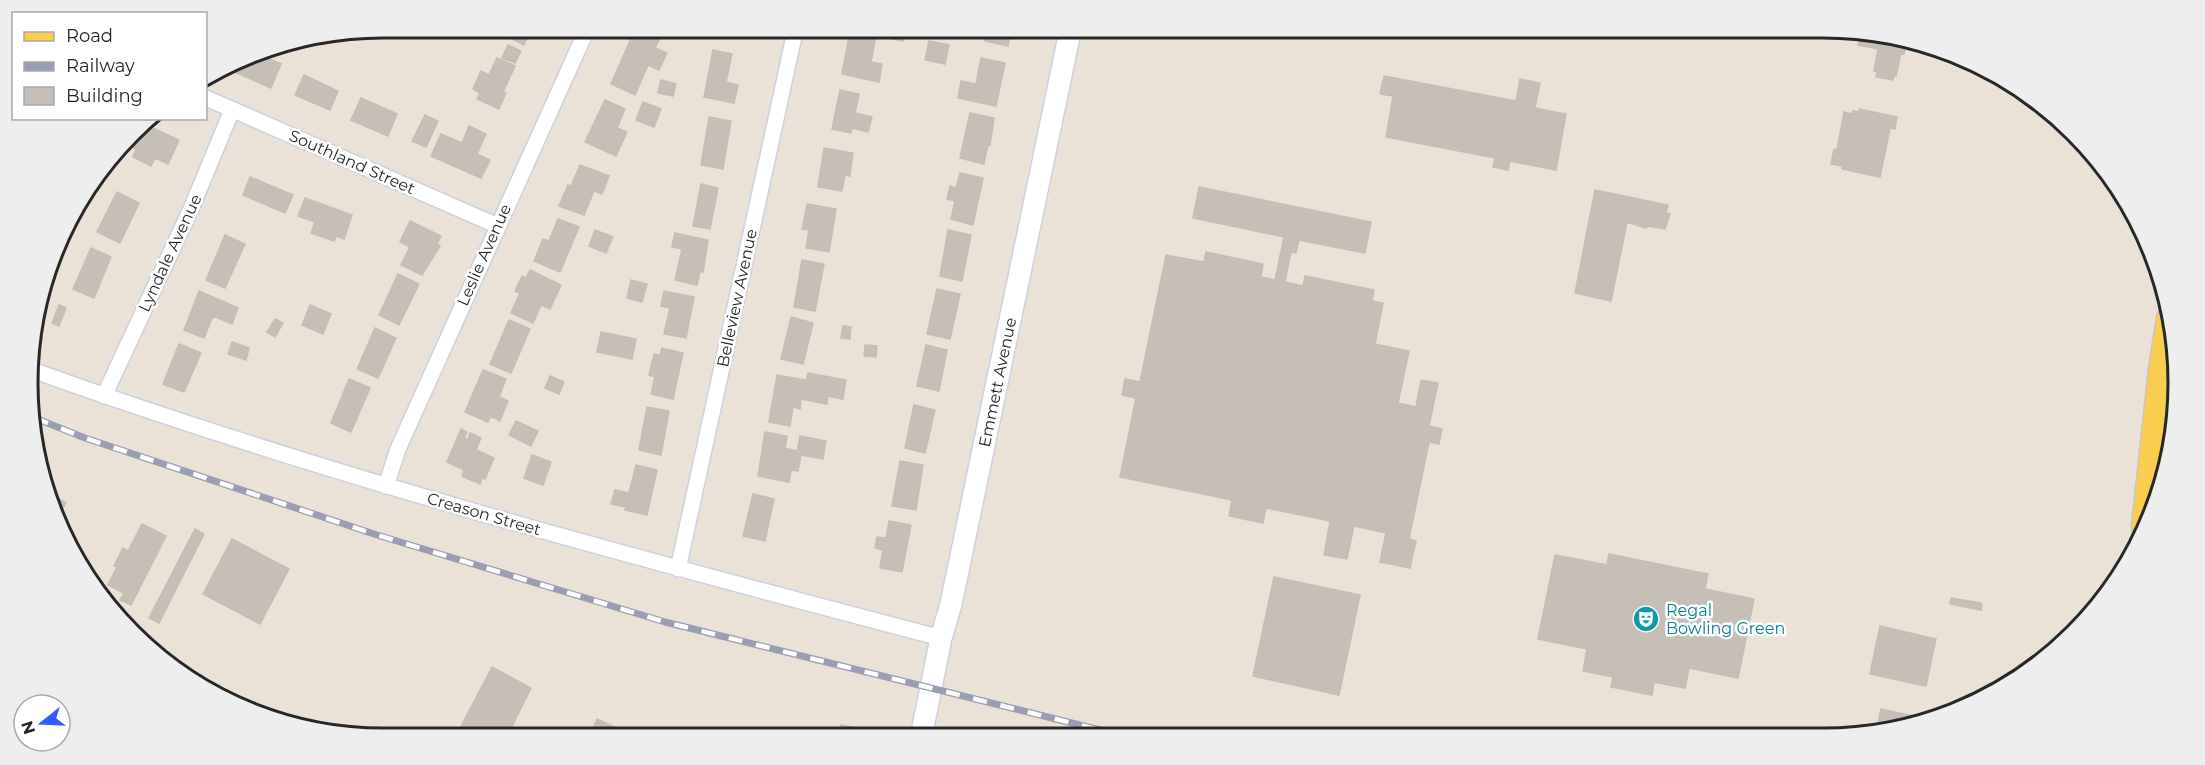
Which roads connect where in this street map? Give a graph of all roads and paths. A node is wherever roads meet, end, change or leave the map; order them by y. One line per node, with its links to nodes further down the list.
1 (583, 38): 6 (street, Leslie Avenue)
2 (794, 38): 12 (street, Belleview Avenue)
3 (1069, 38): 13 (street, Emmett Avenue)
4 (207, 98): 5 (street, Southland Street)
5 (232, 110): 6 (street, Southland Street); 9 (street, Lyndale Avenue)
6 (498, 226): 10 (street, Leslie Avenue)
7 (2165, 342): 11 (main road)
8 (38, 372): 9 (street, Creason Street)
9 (104, 396): 10 (street, Creason Street)
10 (386, 486): 12 (street, Creason Street)
11 (2147, 498)
12 (678, 569): 13 (street, Creason Street)
13 (941, 638): 14 (street, Emmett Avenue)
14 (923, 728)

